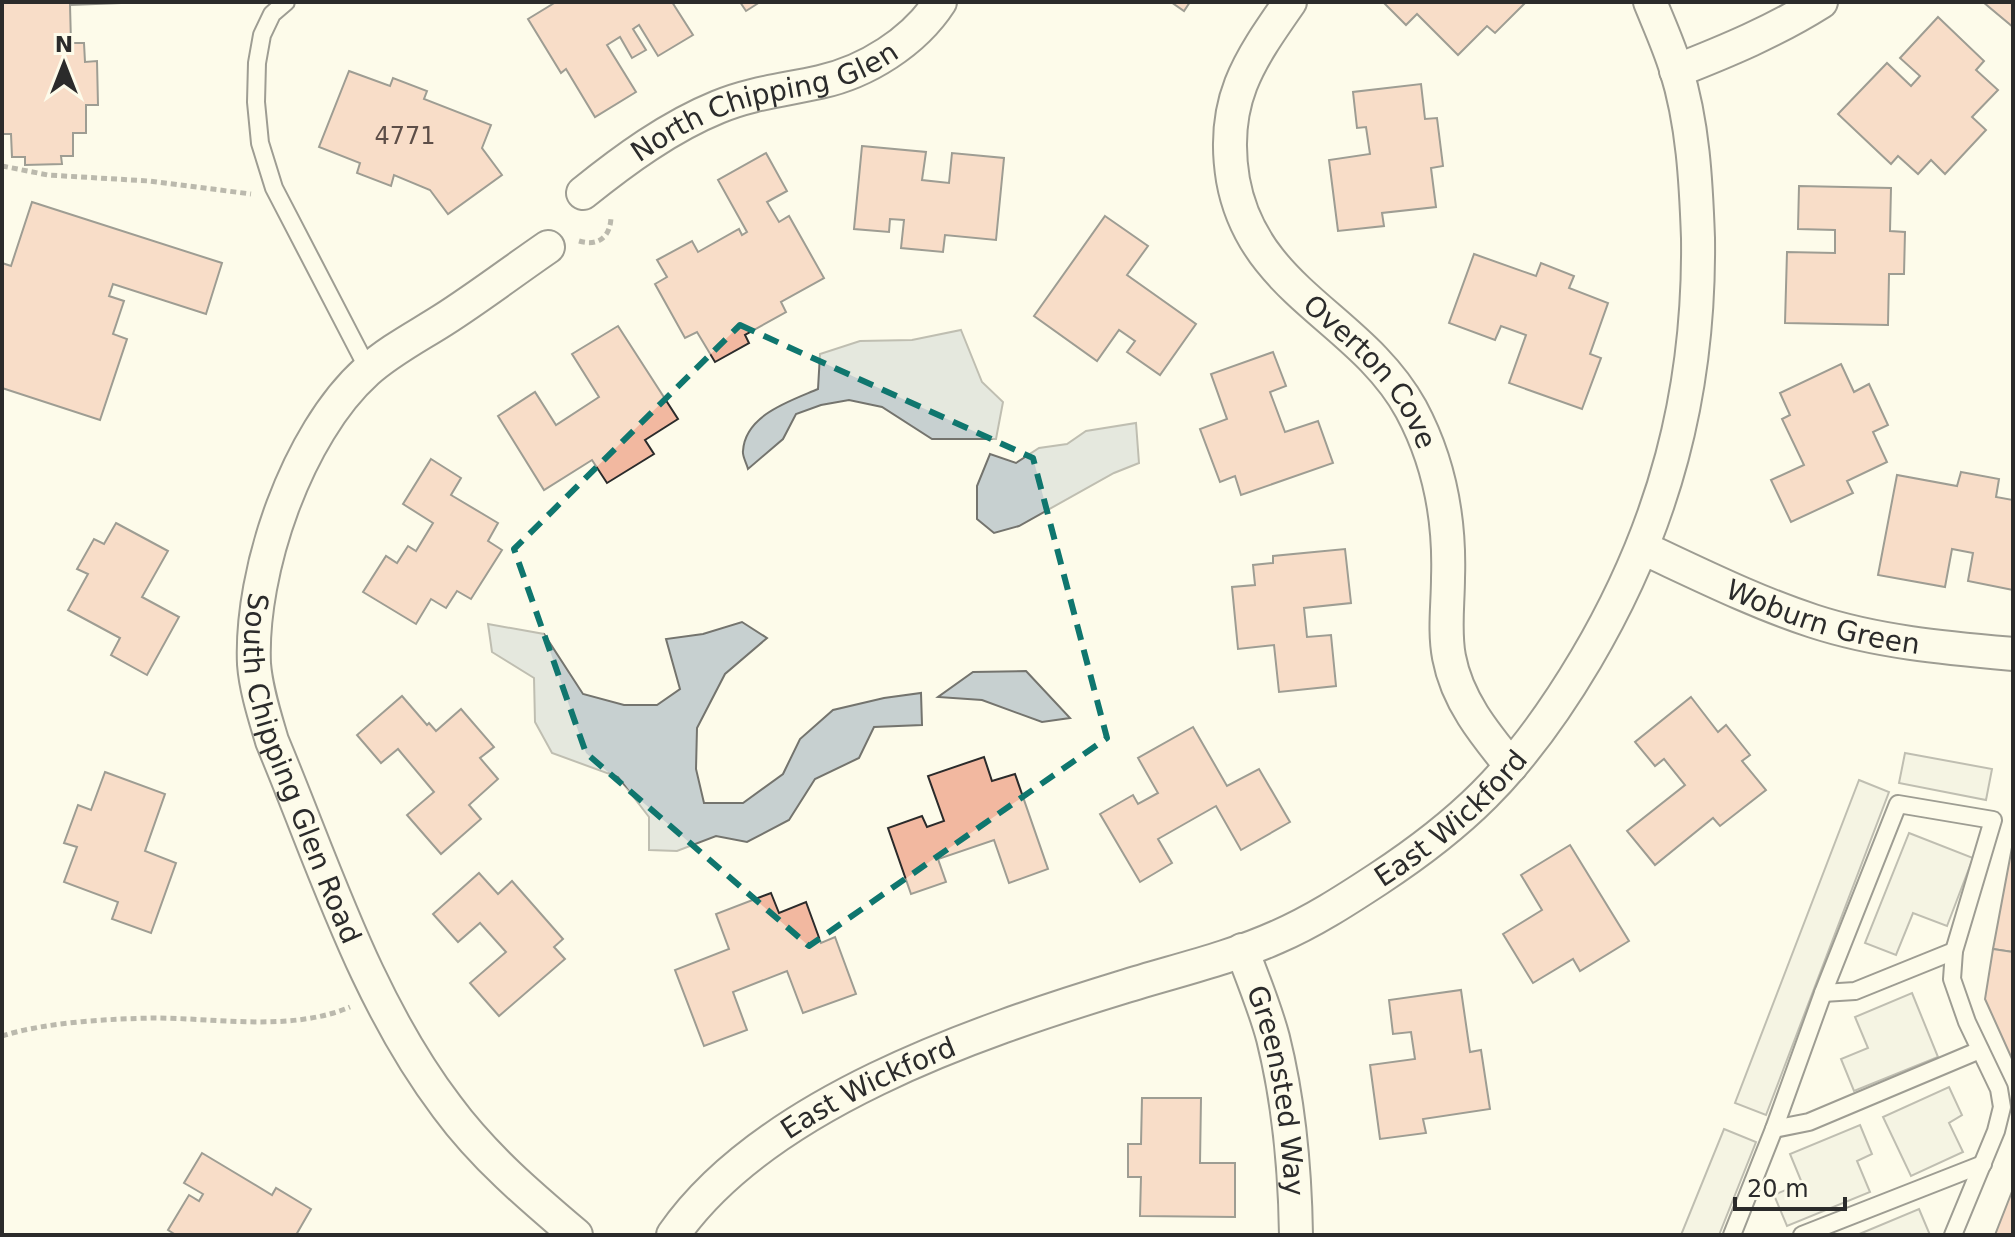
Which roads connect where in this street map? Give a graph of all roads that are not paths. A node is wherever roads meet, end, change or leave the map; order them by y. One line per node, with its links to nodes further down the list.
1 (286, 2): 9 (lane)
2 (940, 2): 7 (street, North Chipping Glen)
3 (1290, 2): 12 (street, Overton Cove)
4 (1650, 2): 6 (street, East Wickford)
5 (1821, 2): 6 (street)
6 (1676, 71): 10 (street, East Wickford)
7 (583, 193)
8 (548, 247): 9 (street, South Chipping Glen Road)
9 (368, 369): 19 (street, South Chipping Glen Road)
10 (1643, 548): 11 (street, Woburn Green); 12 (street, East Wickford)
11 (2013, 654)
12 (1511, 766): 13 (street, East Wickford)
13 (1242, 950): 20 (street, East Wickford); 21 (street, Greensted Way)
14 (1954, 951): 15 (lane); 15 (lane); 16 (lane)
15 (1823, 993): 17 (lane)
16 (1980, 1050): 17 (lane); 18 (lane)
17 (1774, 1129): 22 (lane)
18 (1983, 1164): 23 (lane); 24 (lane)
19 (576, 1235)
20 (673, 1235)
21 (1296, 1235)
22 (1732, 1235)
23 (1802, 1235)
24 (1953, 1235)

